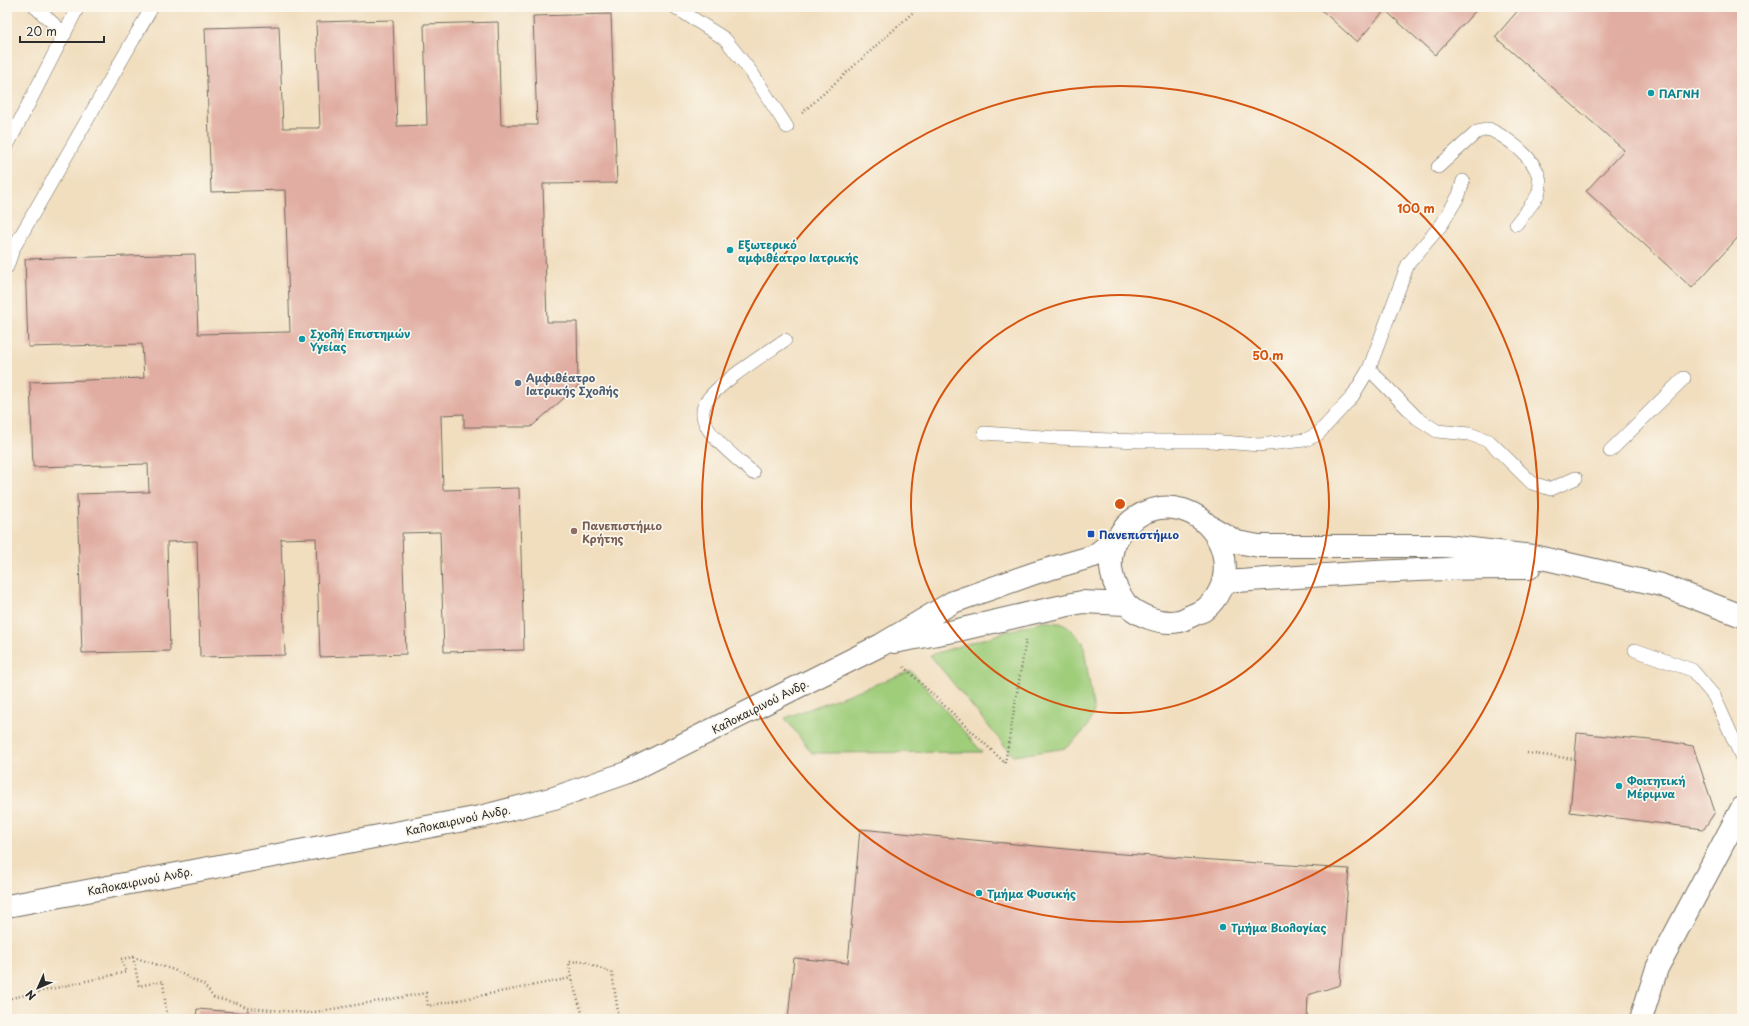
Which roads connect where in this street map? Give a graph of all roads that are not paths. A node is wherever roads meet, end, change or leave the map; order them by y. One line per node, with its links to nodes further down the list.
1 (35, 7): 5 (lane)
2 (78, 7): 5 (lane)
3 (152, 7): 11 (lane)
4 (675, 7): 6 (lane)
5 (65, 34): 7 (lane)
6 (787, 127)
7 (7, 146)
8 (1438, 167): 10 (lane)
9 (1463, 181): 13 (lane)
10 (1516, 224)
11 (7, 267)
12 (785, 340): 17 (lane)
13 (1369, 370): 15 (lane); 18 (lane)
14 (1684, 378): 16 (lane)
15 (984, 433)
16 (1610, 451)
17 (753, 473)
18 (1576, 478)
19 (1211, 527): 20 (street); 21 (street); 22 (street)
20 (1116, 539): 23 (street); 25 (street)
21 (1591, 569): 22 (street); 24 (street)
22 (1222, 582): 23 (street)
23 (1126, 604): 25 (street)
24 (1742, 616)
25 (881, 645): 29 (street, Καλοκαιρινού Ανδρ.)
26 (1636, 650): 27 (lane)
27 (1742, 758)
28 (1742, 808): 30 (street)
29 (7, 906)
30 (1641, 1019)

